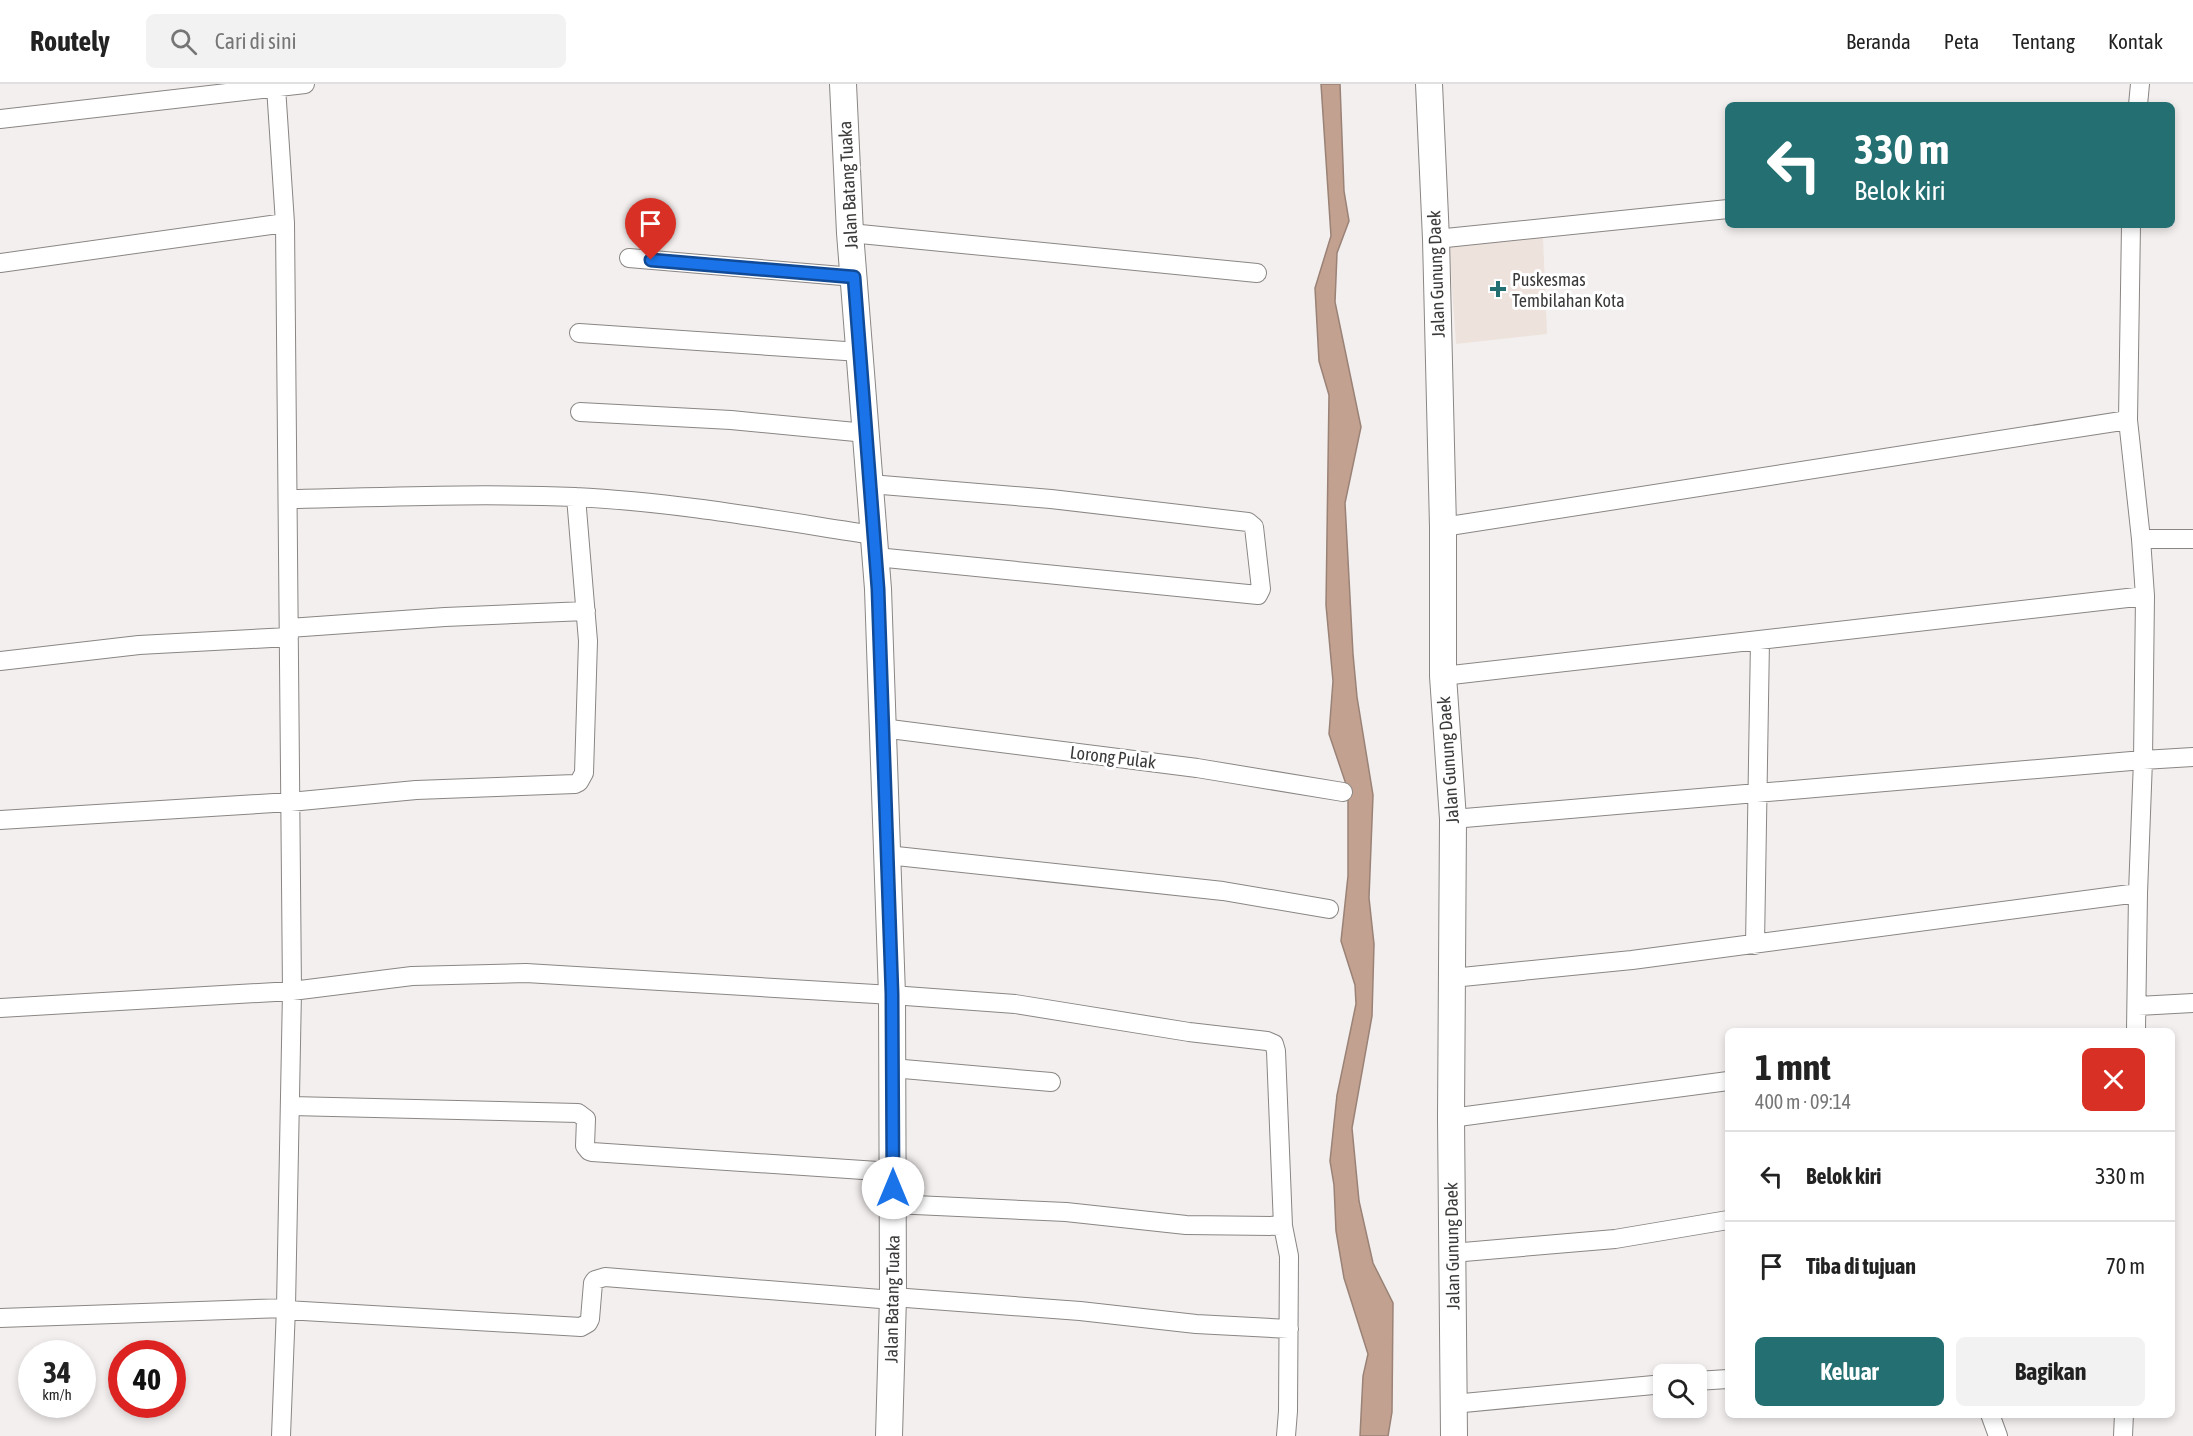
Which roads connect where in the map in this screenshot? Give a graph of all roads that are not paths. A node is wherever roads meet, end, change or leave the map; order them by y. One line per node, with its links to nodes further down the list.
1 (305, 84): 5 (street)
2 (843, 84): 11 (street, Jalan Batang Tuaka)
3 (1429, 84): 12 (street, Jalan Gunung Daek)
4 (2140, 84): 6 (street)
5 (276, 87): 7 (street); 9 (street)
6 (2138, 102)
7 (0, 118)
8 (1725, 209): 12 (street)
9 (285, 223): 14 (street); 24 (street)
10 (2131, 228): 20 (street)
11 (850, 232): 15 (street); 16 (street, Jalan Batang Tuaka)
12 (1436, 239): 25 (street, Jalan Gunung Daek)
13 (629, 258): 16 (street)
14 (0, 263)
15 (1257, 273)
16 (854, 277): 18 (street, Jalan Batang Tuaka)
17 (579, 333): 18 (street)
18 (860, 352): 21 (street, Jalan Batang Tuaka)
19 (580, 412): 21 (street)
20 (2128, 420): 25 (street); 26 (street)
21 (866, 433): 22 (street, Jalan Batang Tuaka)
22 (870, 484): 28 (street, Jalan Batang Tuaka); 28 (street)
23 (576, 497): 24 (street); 28 (street); 30 (street)
24 (288, 499): 31 (street)
25 (1443, 527): 34 (street, Jalan Gunung Daek)
26 (2142, 539): 27 (street); 29 (street)
27 (2193, 539)
28 (875, 546): 35 (street, Jalan Batang Tuaka)
29 (2145, 596): 32 (street); 37 (street)
30 (586, 611): 31 (street); 40 (street)
31 (289, 632): 33 (street); 40 (street)
32 (1760, 640): 34 (street); 39 (street)
33 (0, 661)
34 (1443, 676): 41 (street, Jalan Gunung Daek)
35 (882, 728): 38 (street, Lorong Pulak); 43 (street, Jalan Batang Tuaka)
36 (2193, 757): 37 (street)
37 (2143, 760): 39 (street); 44 (street)
38 (1342, 792)
39 (1756, 793): 41 (street); 46 (street)
40 (290, 802): 42 (street); 48 (street)
41 (1453, 819): 47 (street, Jalan Gunung Daek)
42 (0, 820)
43 (887, 855): 45 (street); 49 (street, Jalan Batang Tuaka)
44 (2138, 893): 46 (street); 51 (street)
45 (1329, 909)
46 (1755, 945): 47 (street)
47 (1452, 978): 58 (street, Jalan Gunung Daek)
48 (292, 991): 49 (street); 52 (street); 57 (street)
49 (892, 994): 54 (street, Jalan Batang Tuaka); 62 (street)
50 (2193, 1003): 51 (street)
51 (2138, 1006): 53 (street)
52 (0, 1008)
53 (2132, 1028)
54 (892, 1068): 56 (street); 59 (street, Jalan Batang Tuaka)
55 (1725, 1081): 58 (street)
56 (1051, 1082)
57 (291, 1106): 59 (street); 65 (street)
58 (1450, 1118): 63 (street, Jalan Gunung Daek)
59 (893, 1172): 60 (street, Jalan Batang Tuaka)
60 (893, 1204): 62 (street); 64 (street, Jalan Batang Tuaka)
61 (1725, 1221): 63 (street)
62 (1283, 1226): 67 (street)
63 (1452, 1253): 71 (street, Jalan Gunung Daek)
64 (893, 1298): 65 (street); 67 (street); 75 (street, Jalan Batang Tuaka)
65 (286, 1309): 66 (street); 74 (street)
66 (0, 1318)
67 (1289, 1329): 76 (street)
68 (1725, 1378): 69 (street)
69 (1707, 1381)
70 (1653, 1385): 71 (street)
71 (1453, 1404): 77 (street, Jalan Gunung Daek)
72 (1991, 1418): 78 (street)
73 (2124, 1418): 79 (street)
74 (281, 1436)
75 (889, 1436)
76 (1286, 1436)
77 (1454, 1436)
78 (1998, 1436)
79 (2123, 1436)

